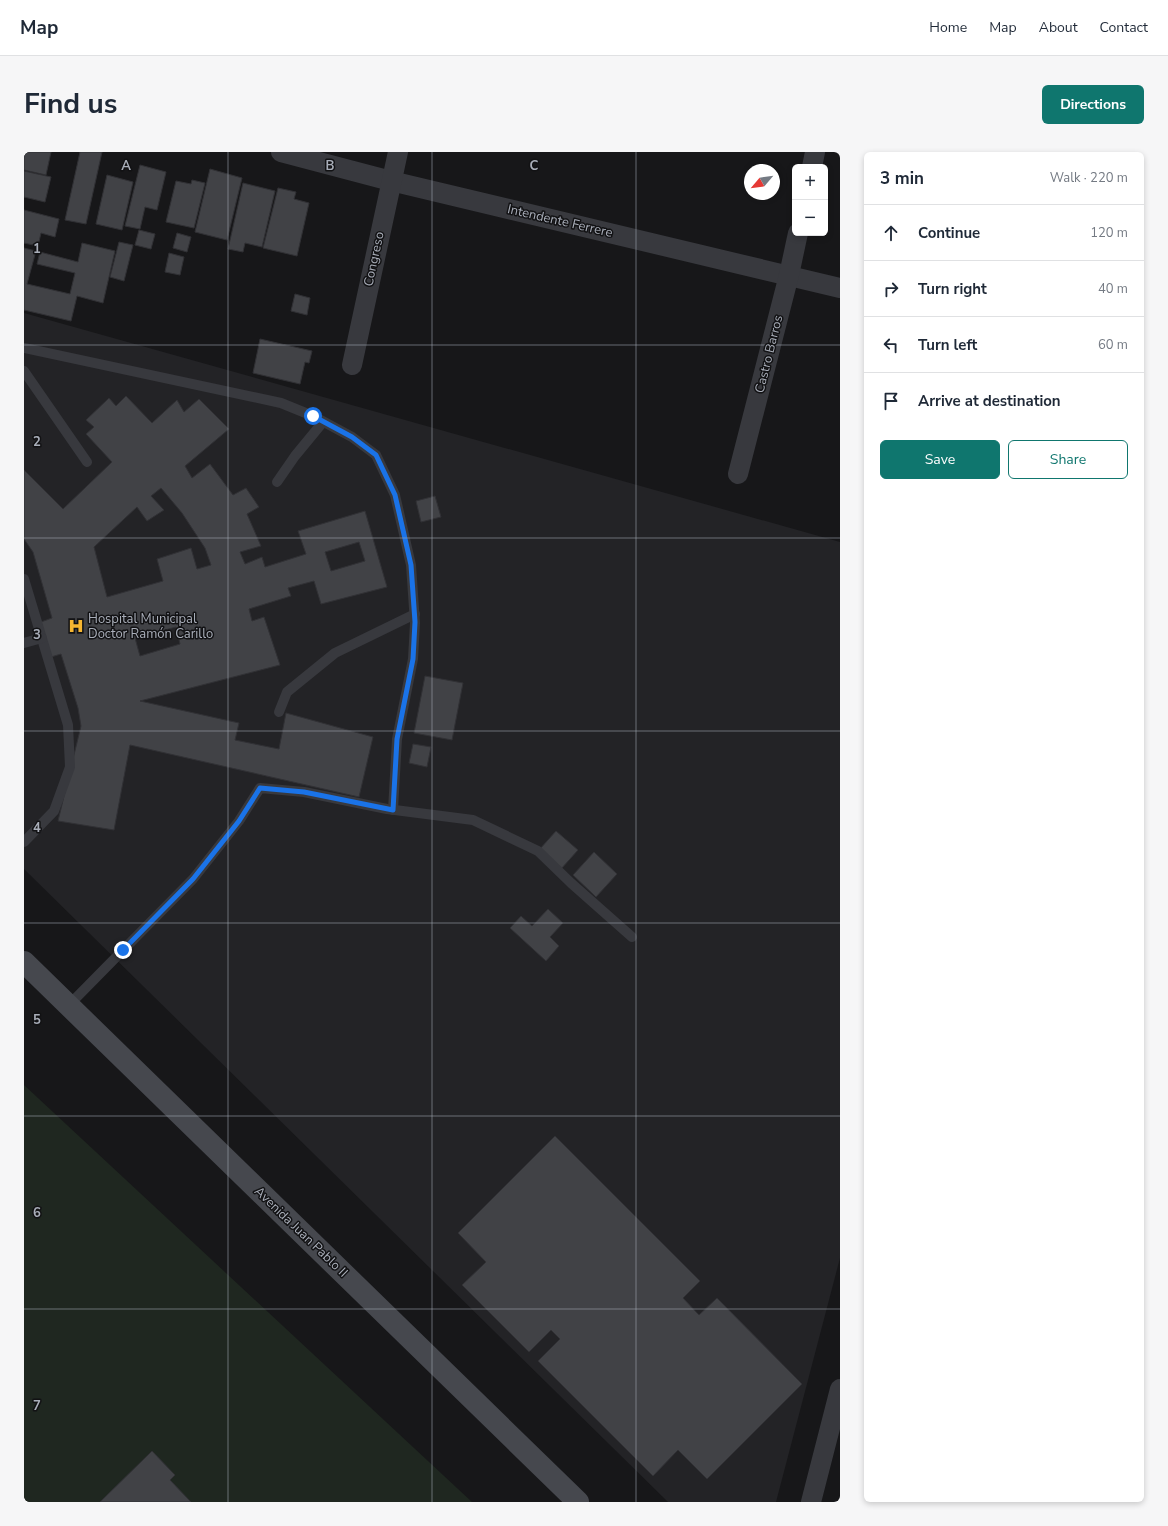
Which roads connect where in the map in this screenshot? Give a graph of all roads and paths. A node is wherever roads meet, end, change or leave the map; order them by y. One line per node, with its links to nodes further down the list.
1 (281, 152): 5 (street, Intendente Ferrere)
2 (398, 152): 5 (street, Congreso)
3 (815, 152): 4 (street)
4 (813, 164)
5 (391, 181): 7 (street, Intendente Ferrere); 10 (street, Congreso)
6 (797, 236): 7 (street, Castro Barros)
7 (788, 275): 8 (street, Intendente Ferrere); 14 (street, Castro Barros)
8 (840, 288)
9 (24, 348): 12 (lane)
10 (352, 365)
11 (24, 371): 13 (lane)
12 (323, 422): 15 (lane); 17 (lane)
13 (87, 462)
14 (738, 474)
15 (277, 482)
16 (24, 580): 18 (lane)
17 (415, 614): 20 (lane); 21 (lane)
18 (42, 638): 19 (lane); 22 (lane)
19 (24, 643)
20 (279, 712)
21 (393, 810): 23 (lane); 25 (lane)
22 (24, 842)
23 (632, 937)
24 (24, 962): 25 (main road, Avenida Juan Pablo II)
25 (68, 1005): 27 (main road, Avenida Juan Pablo II)
26 (840, 1389): 28 (street)
27 (578, 1502)
28 (812, 1502)

